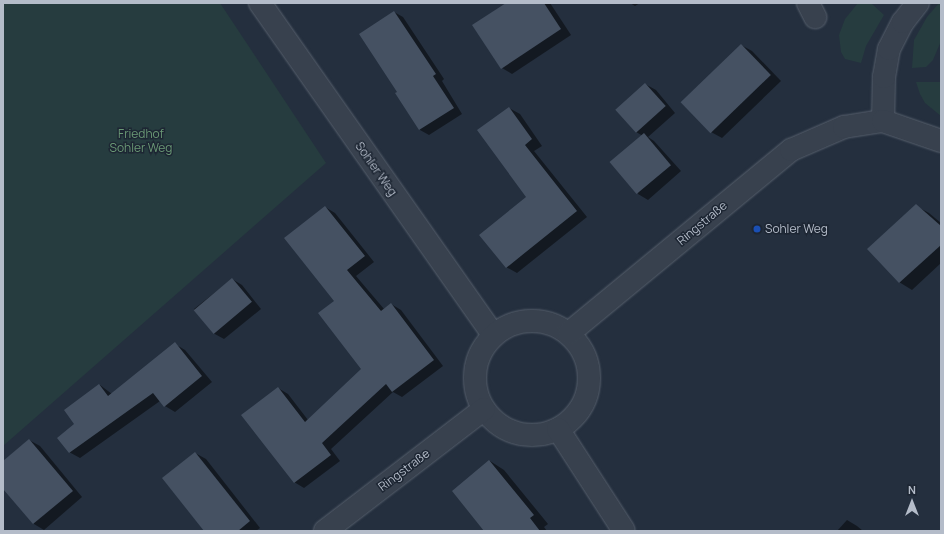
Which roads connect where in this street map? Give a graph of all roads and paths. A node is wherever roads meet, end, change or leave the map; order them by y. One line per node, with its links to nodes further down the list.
1 (260, 3): 6 (street, Sohler Weg)
2 (918, 3): 3 (street)
3 (883, 121): 4 (street); 5 (street, Ringstraße)
4 (941, 141)
5 (569, 334): 6 (street); 8 (street)
6 (493, 336): 7 (street)
7 (484, 409): 8 (street); 9 (street, Ringstraße)
8 (558, 429): 10 (street)
9 (325, 531)
10 (624, 531)

